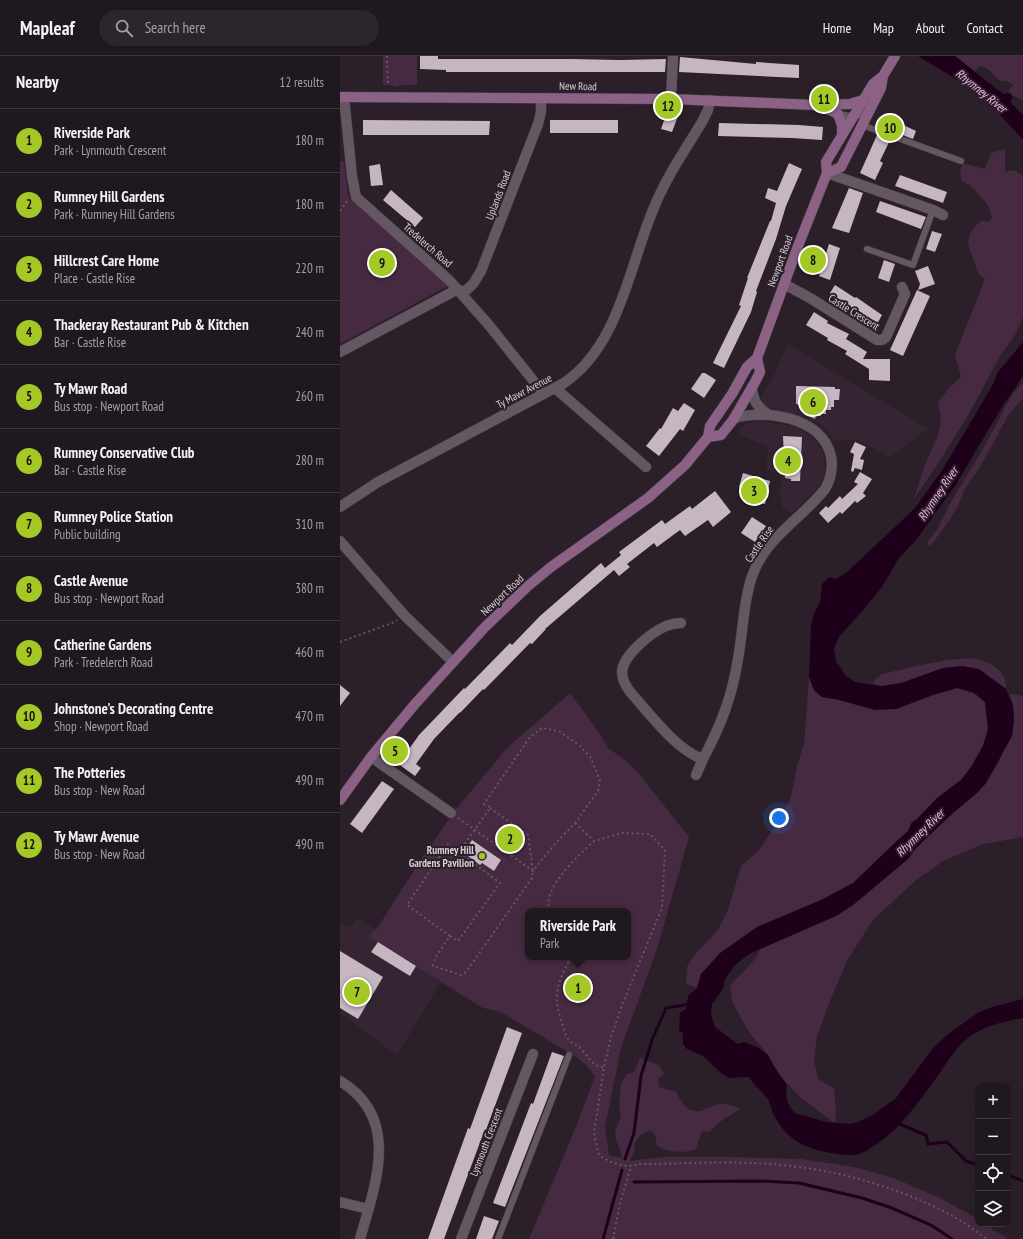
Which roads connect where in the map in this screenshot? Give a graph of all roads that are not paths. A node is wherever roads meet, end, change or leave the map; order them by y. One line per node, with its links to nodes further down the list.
1 (674, 56): 6 (street)
2 (893, 59): 3 (main road, Newport Road)
3 (883, 76): 8 (main road, Newport Road); 9 (main road, Newport Road)
4 (342, 96): 5 (main road, New Road); 22 (street, Tredelerch Road)
5 (541, 98): 6 (main road, New Road); 22 (street, Uplands Road)
6 (671, 99): 7 (main road, New Road)
7 (710, 100): 10 (main road, New Road); 25 (street, Ty Mawr Avenue)
8 (863, 100): 10 (main road, New Road); 12 (main road, Newport Road)
9 (874, 101): 12 (lane); 13 (main road, Newport Road)
10 (815, 105): 11 (main road, New Road)
11 (838, 114): 12 (lane); 14 (main road)
12 (853, 116): 14 (main road, Newport Road)
13 (862, 125): 15 (lane); 16 (main road, Newport Road)
14 (842, 134): 16 (main road, Newport Road)
15 (961, 161)
16 (827, 173): 17 (street); 20 (main road, Newport Road)
17 (933, 210): 18 (street); 19 (lane)
18 (943, 215)
19 (867, 249)
20 (784, 284): 21 (street, Castle Crescent); 24 (main road, Newport Road)
21 (902, 288)
22 (460, 292): 23 (street, Uplands Road); 27 (street, Tredelerch Road)
23 (340, 352)
24 (757, 358): 26 (main road, Newport Road); 30 (main road, Newport Road)
25 (555, 388): 27 (street, Ty Mawr Avenue); 31 (street)
26 (752, 388): 28 (street); 29 (main road, Newport Road)
27 (544, 394): 32 (street, Ty Mawr Avenue)
28 (769, 415): 29 (street, Castle Rise); 37 (street, Castle Rise)
29 (734, 418): 30 (main road, Newport Road)
30 (708, 437): 35 (main road, Newport Road)
31 (646, 467)
32 (340, 507)
33 (340, 540): 35 (street)
34 (681, 623): 37 (street)
35 (452, 662): 36 (main road, Newport Road)
36 (371, 757): 39 (main road, Newport Road); 40 (street)
37 (703, 759): 38 (street, Castle Rise)
38 (696, 775)
39 (340, 800)
40 (451, 813)
41 (533, 1054): 47 (street, Lynmouth Crescent)
42 (569, 1055): 48 (lane)
43 (340, 1081): 45 (street)
44 (340, 1202): 45 (street)
45 (368, 1209): 46 (street)
46 (360, 1239)
47 (461, 1239)
48 (498, 1239)

